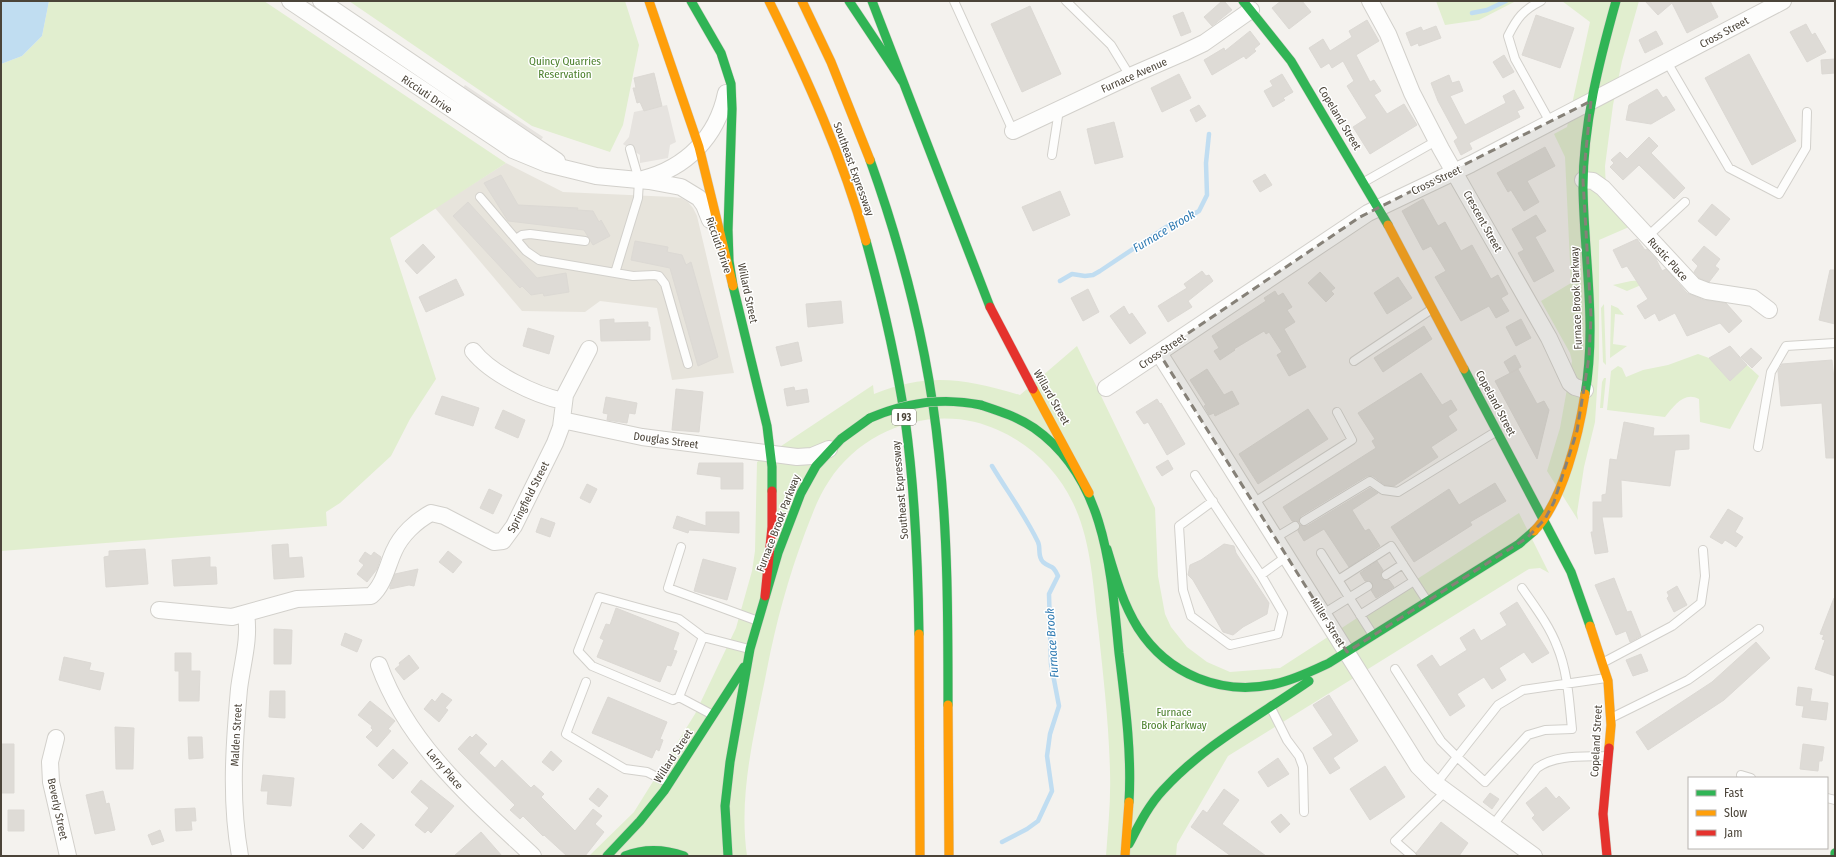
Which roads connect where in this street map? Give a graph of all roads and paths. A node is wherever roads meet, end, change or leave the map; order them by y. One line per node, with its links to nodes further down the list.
1 (290, 1): 29 (street, Ricciuti Drive)
2 (321, 1): 29 (street, Ricciuti Drive)
3 (648, 1): 26 (main road)
4 (691, 1): 17 (main road, Willard Street)
5 (769, 1): 124 (main road, Southeast Expressway / I 93)
6 (802, 1): 125 (main road)
7 (849, 1): 19 (main road)
8 (872, 1): 19 (main road, Willard Street)
9 (954, 1): 24 (lane)
10 (1066, 1): 18 (lane)
11 (1370, 1): 25 (street, Crescent Street)
12 (1541, 1): 23 (lane)
13 (1616, 1): 20 (main road, Furnace Brook Parkway)
14 (1784, 1): 16 (street, Cross Street)
15 (1247, 6): 18 (street, Furnace Avenue); 33 (main road, Copeland Street)
16 (1667, 62): 20 (street, Cross Street); 22 (lane)
17 (728, 74): 26 (street, Ricciuti Drive); 41 (main road, Willard Street)
18 (1130, 76): 21 (street, Furnace Avenue)
19 (903, 82): 64 (main road, Willard Street)
20 (1591, 101): 23 (street, Cross Street); 32 (main road, Furnace Brook Parkway)
21 (1059, 110): 24 (street, Furnace Avenue); 28 (lane)
22 (1807, 112)
23 (1550, 122): 30 (street, Cross Street)
24 (1013, 131)
25 (1436, 140): 30 (street, Crescent Street); 33 (lane)
26 (699, 147): 31 (street, Ricciuti Drive); 41 (main road)
27 (630, 149): 31 (lane)
28 (1052, 154)
29 (573, 169): 31 (street, Ricciuti Drive)
30 (1454, 172): 36 (street, Cross Street); 52 (street, Crescent Street)
31 (640, 180): 40 (lane); 41 (street, Ricciuti Drive)
32 (1583, 180): 37 (street, Rustic Place); 52 (main road, Furnace Brook Parkway)
33 (1364, 182): 36 (main road, Copeland Street)
34 (480, 197): 38 (lane)
35 (1685, 202): 37 (lane)
36 (1379, 207): 42 (main road, Copeland Street); 47 (street, Cross Street)
37 (1648, 236): 43 (street, Rustic Place)
38 (516, 239): 39 (lane); 40 (lane)
39 (585, 241)
40 (615, 273): 49 (lane)
41 (733, 286): 62 (main road, Willard Street)
42 (1433, 309): 48 (lane); 59 (main road, Copeland Street)
43 (1769, 310)
44 (1835, 343): 60 (lane)
45 (589, 349): 54 (street, Springfield Street)
46 (473, 351): 54 (street)
47 (1159, 353): 50 (street, Cross Street); 66 (street, Miller Street)
48 (1354, 361)
49 (688, 364)
50 (1106, 388)
51 (942, 389): 57 (main road)
52 (1585, 390): 67 (main road, Furnace Brook Parkway)
53 (913, 394): 56 (main road, I 93)
54 (563, 401): 58 (street, Springfield Street)
55 (1337, 412): 66 (lane)
56 (916, 413)
57 (946, 413)
58 (562, 420): 62 (street, Douglas Street); 87 (street, Springfield Street)
59 (1497, 430): 67 (main road, Copeland Street); 68 (lane)
60 (1758, 447)
61 (831, 448): 62 (street, Douglas Street); 64 (main road, Furnace Brook Parkway, bridge); 83 (main road, Furnace Brook Parkway)
62 (771, 454): 83 (main road, Willard Street)
63 (1195, 475): 65 (lane)
64 (1088, 493): 72 (main road, Furnace Brook Parkway)
65 (1212, 501): 77 (lane); 77 (lane)
66 (1253, 503): 70 (street, Miller Street)
67 (1545, 519): 85 (main road, Furnace Brook Parkway); 97 (main road, Copeland Street)
68 (1304, 521)
69 (1295, 526): 70 (lane)
70 (1275, 538): 75 (street, Miller Street)
71 (681, 547): 90 (lane)
72 (1107, 549): 95 (main road, Furnace Brook Parkway); 126 (main road, Furnace Brook Parkway)
73 (1703, 550): 97 (lane)
74 (1321, 553): 79 (lane)
75 (1287, 556): 77 (lane); 88 (street, Miller Street)
76 (1403, 564): 78 (lane); 79 (lane); 80 (lane)
77 (1261, 575)
78 (1386, 575)
79 (1338, 580): 84 (lane)
80 (1414, 581): 85 (lane); 89 (lane)
81 (1368, 586): 84 (lane)
82 (1522, 588): 102 (lane)
83 (765, 596): 90 (main road, Furnace Brook Parkway)
84 (1349, 598): 88 (lane); 89 (lane)
85 (1428, 601): 92 (main road, Furnace Brook Parkway)
86 (159, 610): 87 (street, Springfield Street)
87 (246, 614): 118 (street, Malden Street)
88 (1323, 614): 95 (street, Miller Street)
89 (1360, 615): 92 (lane)
90 (758, 622): 94 (main road, Furnace Brook Parkway)
91 (1759, 629): 106 (lane)
92 (1373, 636): 95 (main road, Furnace Brook Parkway)
93 (703, 637): 94 (lane); 103 (lane); 103 (lane)
94 (750, 649): 96 (main road, Furnace Brook Parkway)
95 (1347, 652): 104 (main road, Furnace Brook Parkway); 113 (street, Miller Street)
96 (749, 661): 105 (main road, Willard Street); 123 (main road, Furnace Brook Parkway)
97 (1603, 662): 100 (main road, Copeland Street)
98 (379, 665): 119 (street, Larry Place)
99 (1395, 669): 109 (lane)
100 (1607, 678): 102 (lane); 106 (main road, Copeland Street)
101 (586, 682): 112 (lane)
102 (1567, 683): 109 (lane); 109 (lane)
103 (680, 697): 105 (lane)
104 (1271, 708): 114 (lane); 126 (main road, Furnace Brook Parkway)
105 (713, 715): 112 (main road, Willard Street)
106 (1610, 718): 108 (main road, Copeland Street)
107 (56, 738): 117 (street, Beverly Street)
108 (1608, 756): 115 (lane); 129 (main road, Copeland Street)
109 (1457, 757): 113 (lane)
110 (1741, 775): 111 (lane)
111 (1748, 777)
112 (670, 783): 120 (main road, Willard Street)
113 (1441, 787): 115 (street, Miller Street); 127 (lane)
114 (1304, 812)
115 (1493, 825): 128 (street, Miller Street)
116 (1835, 853): 130 (main road)
117 (68, 856)
118 (240, 856)
119 (533, 856)
120 (607, 856)
121 (625, 856): 122 (main road)
122 (684, 856)
123 (728, 856)
124 (920, 856)
125 (949, 856)
126 (1125, 856)
127 (1412, 856)
128 (1534, 856)
129 (1607, 856)
130 (1834, 856)

